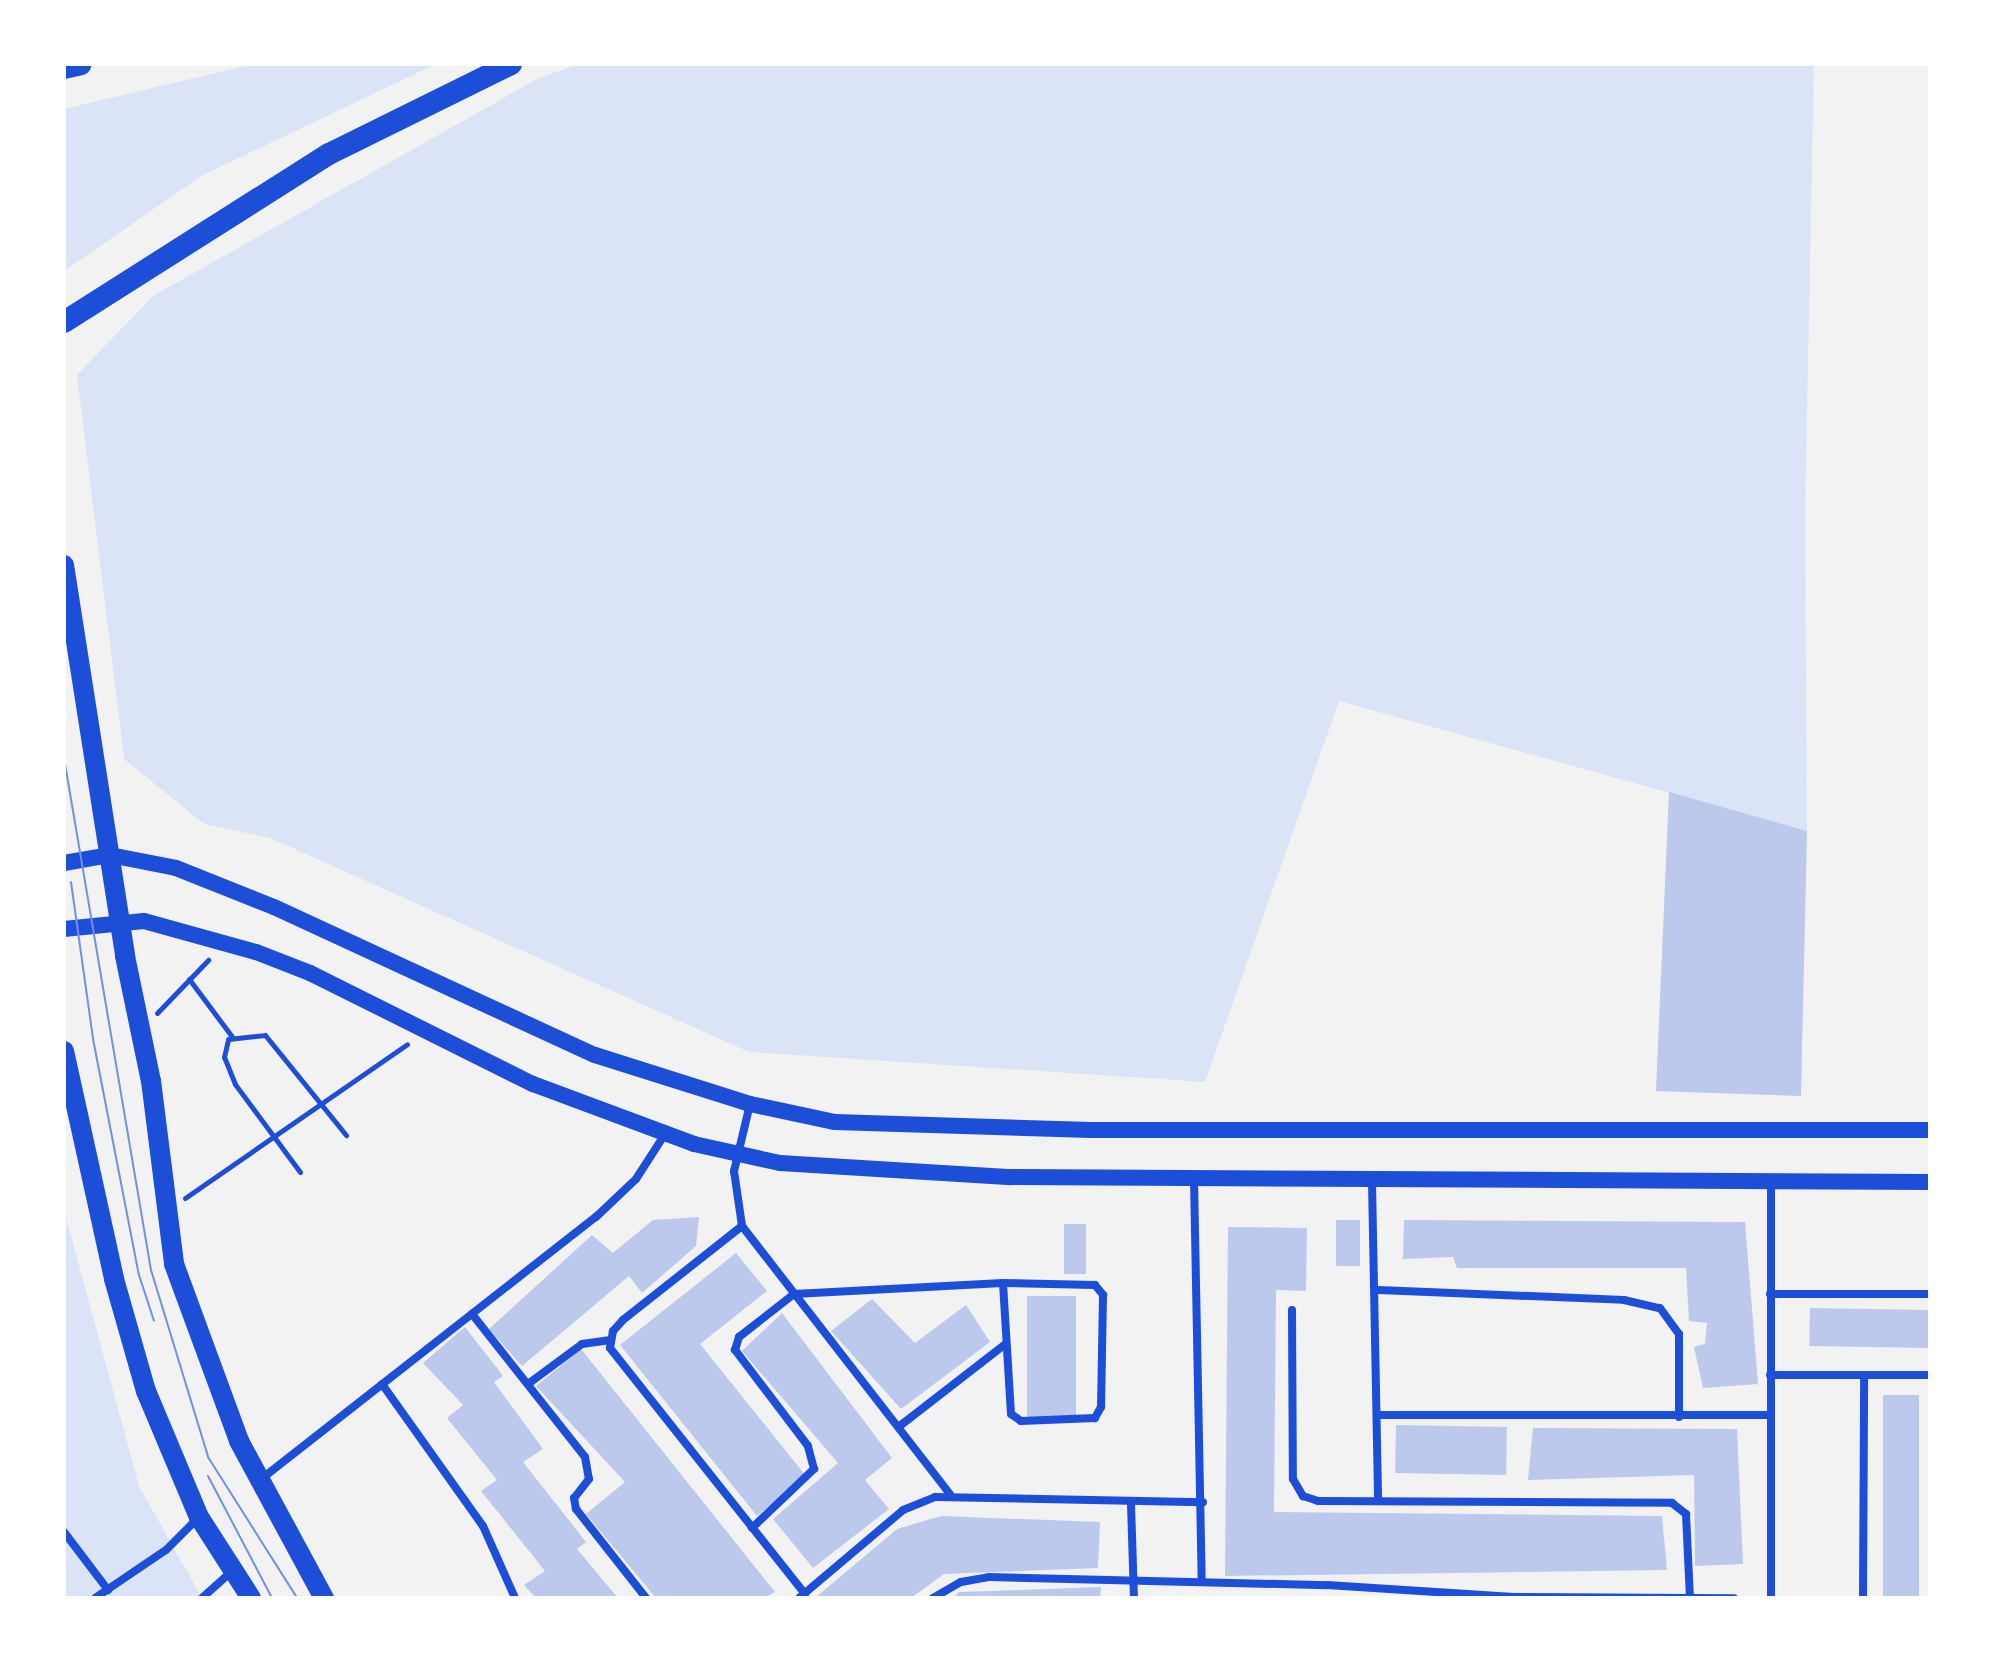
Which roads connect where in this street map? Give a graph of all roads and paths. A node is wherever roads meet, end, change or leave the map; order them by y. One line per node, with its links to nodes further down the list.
1 (81, 64): 3 (highway)
2 (511, 64): 4 (highway)
3 (64, 68)
4 (64, 322)
5 (64, 565): 6 (main road)
6 (110, 855): 7 (main road); 8 (main road); 17 (main road)
7 (64, 863)
8 (122, 921): 9 (main road); 10 (main road); 12 (main road)
9 (64, 929)
10 (221, 942): 11 (path); 13 (main road)
11 (189, 979): 12 (path); 14 (path)
12 (141, 1027): 28 (main road)
13 (425, 1031): 16 (path); 19 (main road)
14 (233, 1038): 16 (path); 21 (path)
15 (64, 1051): 53 (main road)
16 (322, 1104): 20 (path); 21 (path)
17 (750, 1104): 18 (main road); 22 (street)
18 (1930, 1130)
19 (665, 1134): 22 (main road); 36 (street)
20 (346, 1135)
21 (273, 1139): 23 (path); 28 (path)
22 (737, 1152): 24 (main road); 29 (street)
23 (300, 1172)
24 (1194, 1179): 25 (main road); 51 (street)
25 (1372, 1182): 27 (main road); 31 (street)
26 (1930, 1182): 27 (main road)
27 (1771, 1185): 33 (street)
28 (165, 1212): 48 (main road)
29 (742, 1226): 32 (street); 37 (street)
30 (1003, 1283): 32 (street); 38 (street); 38 (street)
31 (1378, 1290): 44 (street); 46 (street)
32 (794, 1294): 47 (street); 54 (street)
33 (1770, 1294): 34 (street); 39 (street)
34 (1930, 1294)
35 (1292, 1310): 50 (street)
36 (472, 1314): 42 (street); 43 (street)
37 (609, 1340): 43 (street); 54 (street)
38 (1004, 1345): 47 (street)
39 (1770, 1375): 40 (street); 45 (street)
40 (1864, 1375): 41 (street); 75 (street)
41 (1930, 1375)
42 (382, 1384): 48 (street); 66 (street)
43 (528, 1384): 67 (street)
44 (1377, 1415): 46 (street); 50 (street)
45 (1769, 1415): 46 (street); 74 (street)
46 (1679, 1417)
47 (901, 1425): 49 (street)
48 (259, 1481): 65 (main road)
49 (950, 1494): 52 (street); 61 (street)
50 (1378, 1500): 72 (street)
51 (1203, 1502): 52 (street); 58 (street)
52 (1131, 1504): 57 (street)
53 (199, 1517): 56 (main road); 60 (street)
54 (752, 1528): 61 (street)
55 (64, 1532): 60 (street)
56 (231, 1572): 63 (street); 64 (main road)
57 (1134, 1581): 58 (street); 68 (street); 69 (street)
58 (1202, 1582): 59 (street)
59 (1327, 1585): 70 (street); 71 (street)
60 (108, 1590): 62 (street)
61 (802, 1596)
62 (95, 1598)
63 (202, 1598)
64 (251, 1598)
65 (324, 1598)
66 (515, 1598)
67 (646, 1598)
68 (933, 1598)
69 (1134, 1598)
70 (1327, 1598)
71 (1514, 1598): 72 (street)
72 (1690, 1598): 73 (street)
73 (1734, 1598)
74 (1771, 1598)
75 (1863, 1598)

